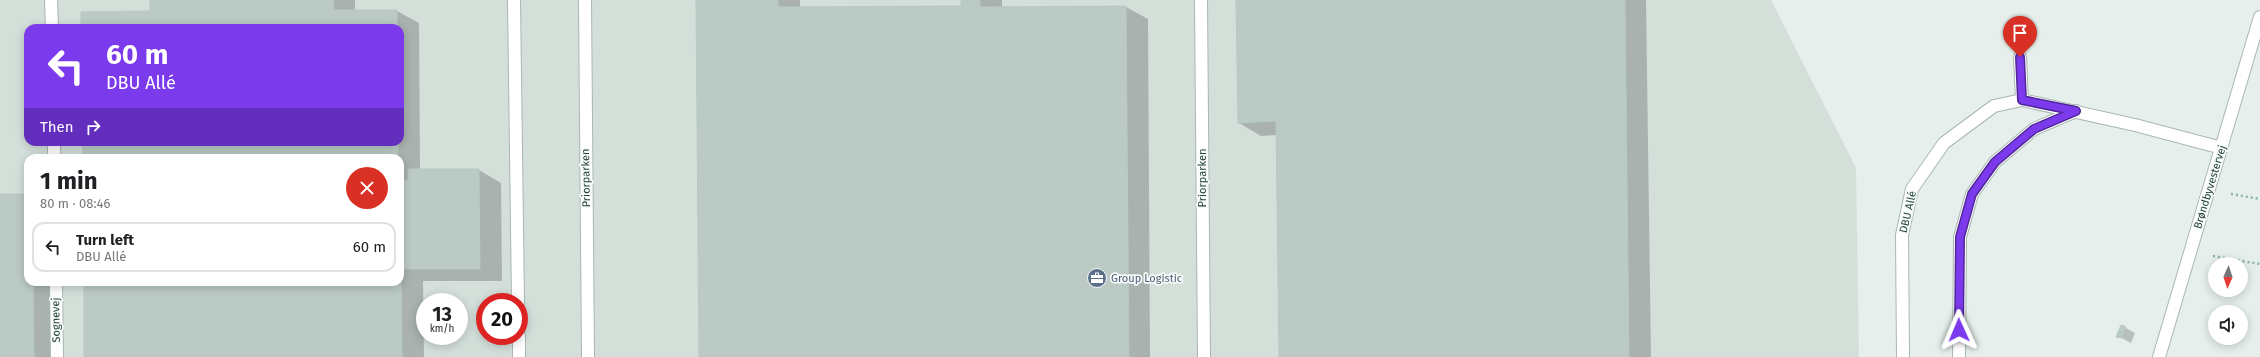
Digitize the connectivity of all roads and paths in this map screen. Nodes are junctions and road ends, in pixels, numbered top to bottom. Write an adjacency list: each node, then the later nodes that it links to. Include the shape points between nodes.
1 (52, 0): 6 (street)
2 (514, 0): 16 (street)
3 (585, 0): 20 (street, Priorparken)
4 (1201, 0): 21 (street, Priorparken)
5 (2260, 17): 10 (street, Brøndbyvestervej)
6 (52, 24)
7 (2020, 57): 8 (street)
8 (2022, 100): 9 (street, DBU Allé); 22 (street, DBU Allé, via 1994,106 1944,143 1912,189 1902,235)
9 (2076, 111): 10 (street, DBU Allé); 23 (street, via 2034,129 1995,162 1972,194 1960,237)
10 (2222, 148): 11 (street, Brøndbyvestervej)
11 (2209, 191): 12 (path); 13 (street, Brøndbyvestervej)
12 (2260, 199)
13 (2190, 253): 14 (path); 24 (street, Brøndbyvestervej)
14 (2260, 264)
15 (56, 286): 18 (street, Sognevej)
16 (518, 293)
17 (519, 345): 19 (street)
18 (57, 357)
19 (519, 357)
20 (588, 357)
21 (1204, 357)
22 (1903, 357)
23 (1959, 357)
24 (2159, 357)

